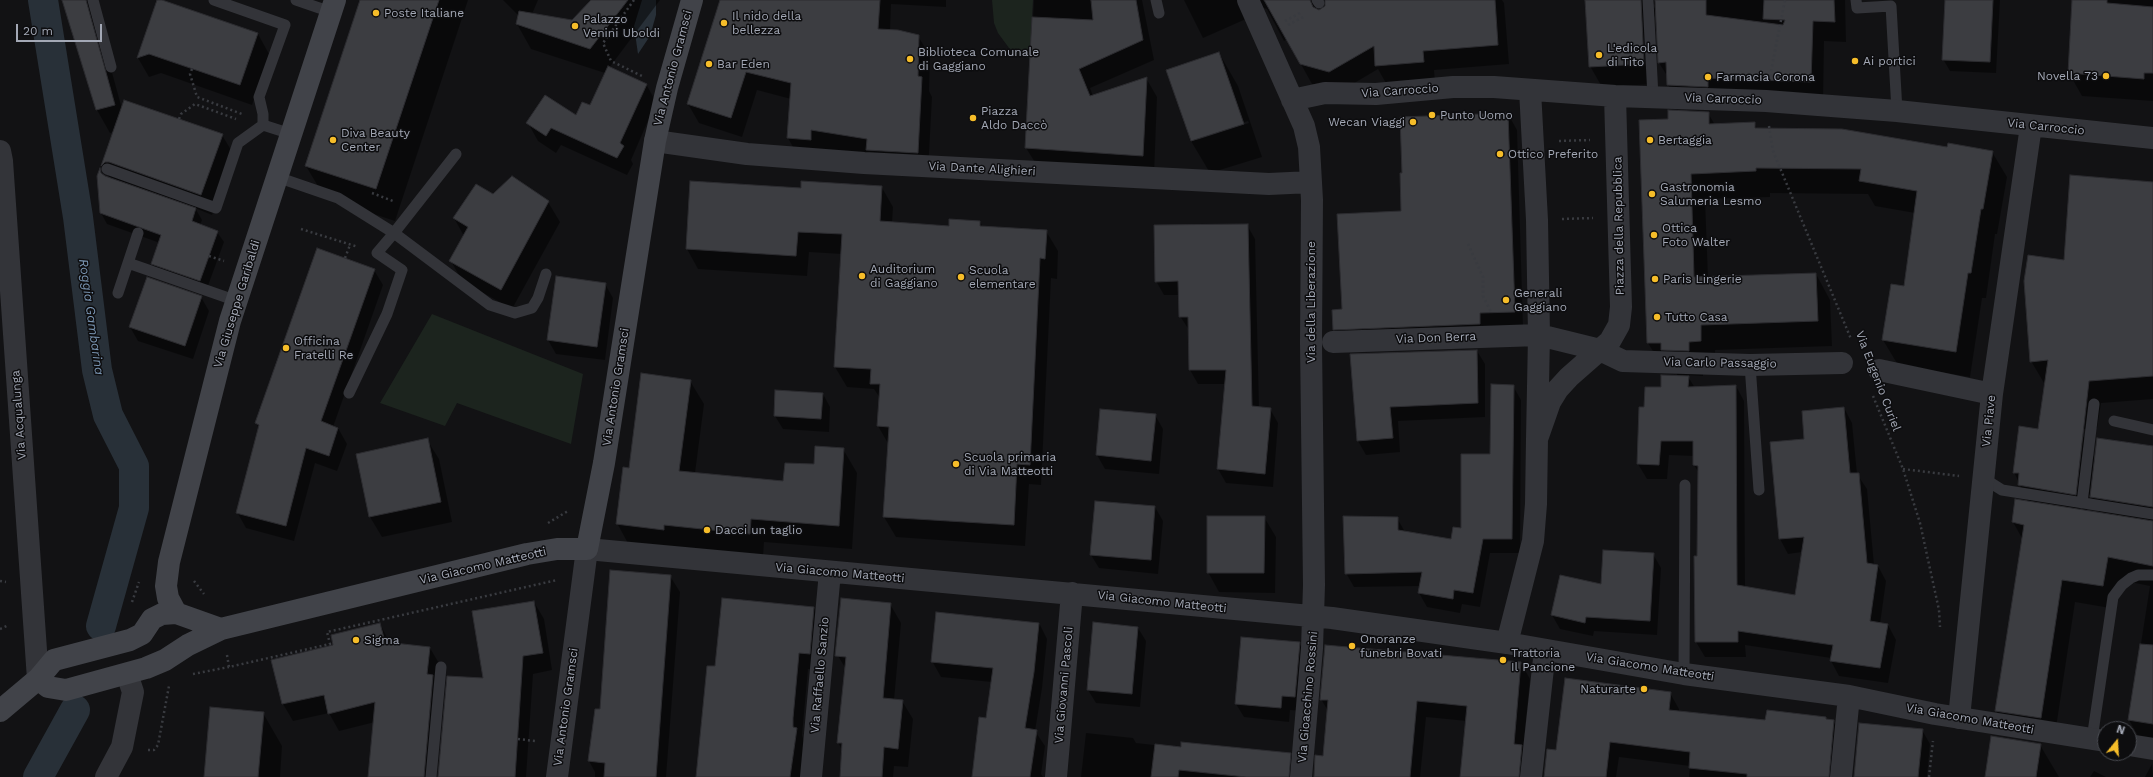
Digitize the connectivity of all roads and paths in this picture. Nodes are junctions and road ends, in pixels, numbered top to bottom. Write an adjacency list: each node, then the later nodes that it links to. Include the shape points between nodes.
1 (93, 0): 15 (lane)
2 (214, 0): 25 (lane, via 285,25 259,97)
3 (634, 0): 17 (path, via 604,43 611,61)
4 (692, 0): 17 (street, Via Antonio Gramsci)
5 (1156, 0): 13 (lane)
6 (1248, 0): 21 (street, Via della Liberazione)
7 (1648, 0): 20 (lane)
8 (1785, 0): 22 (path, Via Eugenio Curiel)
9 (1856, 0): 23 (lane, via 1857,8 1891,6)
10 (302, 1): 12 (lane)
11 (1318, 2): 14 (path)
12 (333, 6): 27 (street, Via Giuseppe Garibaldi)
13 (1159, 13)
14 (1282, 22)
15 (111, 66)
16 (192, 69): 25 (path, via 190,74 197,98 254,118)
17 (667, 88): 30 (street, Via Antonio Gramsci)
18 (1530, 90): 19 (street, Via Carroccio); 21 (street, Via Carroccio, via 1453,87 1376,94 1325,93); 31 (street, Piazza della Repubblica)
19 (1615, 96): 20 (street, Via Carroccio); 29 (street, Piazza della Repubblica)
20 (1653, 97): 22 (street, Via Carroccio)
21 (1292, 100): 36 (street, Via della Liberazione, via 1304,126 1309,147)
22 (1766, 101): 23 (street, Via Carroccio); 55 (path, Via Eugenio Curiel, via 1773,151)
23 (1898, 111): 26 (street, Via Carroccio)
24 (179, 119): 25 (path, via 181,114 195,104 251,125)
25 (263, 125): 27 (lane); 34 (lane, via 238,143 216,208)
26 (2031, 126): 28 (street, Via Carroccio); 62 (street, Via Piave)
27 (291, 134): 35 (street, Via Giuseppe Garibaldi)
28 (2153, 138)
29 (1617, 140): 31 (path); 39 (street, Piazza della Repubblica)
30 (655, 141): 36 (street, Via Dante Alighieri, via 747,154 864,163 1269,184); 75 (street, Via Antonio Gramsci, via 604,463)
31 (1533, 141): 40 (street, Piazza della Repubblica)
32 (0, 151): 85 (street, Via Acqualunga)
33 (456, 154): 38 (lane)
34 (107, 169)
35 (277, 177): 43 (lane, via 338,198); 51 (street, Via Giuseppe Garibaldi)
36 (1311, 182): 84 (street, Via della Liberazione)
37 (364, 190): 38 (path)
38 (413, 209): 43 (lane)
39 (1619, 216): 40 (path); 56 (street, Piazza della Repubblica, via 1619,326 1610,341)
40 (1537, 220): 52 (street, Piazza della Repubblica)
41 (301, 229): 45 (path)
42 (138, 233): 48 (lane)
43 (390, 236): 46 (lane); 49 (lane, via 412,246 490,305 515,313 532,308)
44 (1468, 244): 53 (path, via 1483,278 1483,296 1492,314)
45 (350, 245): 46 (path); 47 (path)
46 (377, 253): 60 (lane, via 402,270 387,314)
47 (345, 258)
48 (128, 263): 50 (lane); 51 (lane)
49 (546, 274)
50 (118, 293)
51 (236, 300): 76 (street, Via Giuseppe Garibaldi)
52 (1539, 335): 53 (street, Via Don Berra); 56 (street); 66 (street, Piazza della Repubblica)
53 (1493, 336): 54 (street, Via Don Berra)
54 (1334, 342)
55 (1854, 345)
56 (1600, 350): 58 (street, Via Carlo Passaggio, via 1623,361); 66 (street, Piazza della Repubblica, via 1558,389 1550,402)
57 (1842, 363): 58 (street, Via Carlo Passaggio)
58 (1750, 365): 70 (lane)
59 (1879, 370): 62 (street)
60 (349, 393)
61 (1872, 393): 67 (path, Via Eugenio Curiel)
62 (1992, 394): 68 (street, Via Piave)
63 (2094, 404): 71 (lane)
64 (2114, 421): 65 (lane)
65 (2153, 430)
66 (1537, 439): 89 (street, Piazza della Repubblica, via 1533,541)
67 (1903, 469): 68 (path); 88 (path, Via Eugenio Curiel, via 1920,523 1939,610)
68 (1983, 478): 71 (lane, via 2002,490); 102 (street, Via Piave)
69 (1685, 485): 95 (lane)
70 (1759, 490)
71 (2082, 503): 73 (lane)
72 (571, 508): 74 (path)
73 (2153, 514)
74 (544, 525)
75 (587, 549): 77 (street, Via Giacomo Matteotti); 79 (street, Via Antonio Gramsci); 87 (street, Via Giacomo Matteotti, via 557,549 526,554)
76 (168, 562): 81 (path, via 193,569 194,583); 82 (path, via 145,560); 83 (street, Via Giuseppe Garibaldi, via 168,598)
77 (830, 572): 80 (street, Via Giacomo Matteotti); 113 (street, Via Raffaello Sanzio)
78 (2153, 575): 103 (lane, via 2138,575 2131,578 2122,584 2113,597)
79 (582, 587): 92 (path, via 565,585 561,579 554,580 327,632 330,644); 112 (street, Via Antonio Gramsci)
80 (1072, 593): 84 (street, Via Giacomo Matteotti); 114 (street, Via Giovanni Pascoli)
81 (208, 599)
82 (132, 604)
83 (181, 615): 87 (street); 90 (street, Via Giuseppe Garibaldi, via 190,621 193,633); 97 (street, via 162,614 152,619 142,634 130,640 54,660)
84 (1314, 616): 89 (street, Via Giacomo Matteotti); 115 (street, Via Gioacchino Rossini)
85 (33, 618): 86 (path); 97 (street, Via Acqualunga)
86 (0, 629)
87 (221, 629): 90 (street, Via Giacomo Matteotti); 92 (path)
88 (1941, 631)
89 (1507, 643): 91 (street, Via Giacomo Matteotti)
90 (188, 644): 94 (street, Via Giacomo Matteotti, via 165,660)
91 (1545, 650): 95 (street, Via Giacomo Matteotti); 116 (street)
92 (229, 667): 96 (path)
93 (441, 667): 111 (lane)
94 (127, 674): 97 (street, Via Giacomo Matteotti, via 66,690 48,687); 108 (street, via 132,692)
95 (1684, 674): 99 (street, Via Giacomo Matteotti)
96 (185, 676)
97 (38, 679): 100 (street)
98 (171, 679): 108 (path, via 158,745 154,750)
99 (1849, 696): 101 (street, Via Giacomo Matteotti); 117 (street)
100 (0, 711)
101 (1935, 714): 102 (street, Via Giacomo Matteotti); 118 (path)
102 (1959, 718): 105 (street, Via Giacomo Matteotti)
103 (2100, 721)
104 (518, 739): 106 (path)
105 (2097, 740)
106 (538, 742)
107 (2137, 746): 109 (street)
108 (122, 747): 110 (street)
109 (2153, 749)
110 (106, 777)
111 (430, 777)
112 (557, 777)
113 (811, 777)
114 (1056, 777)
115 (1301, 777)
116 (1531, 777)
117 (1841, 777)
118 (1929, 777)

